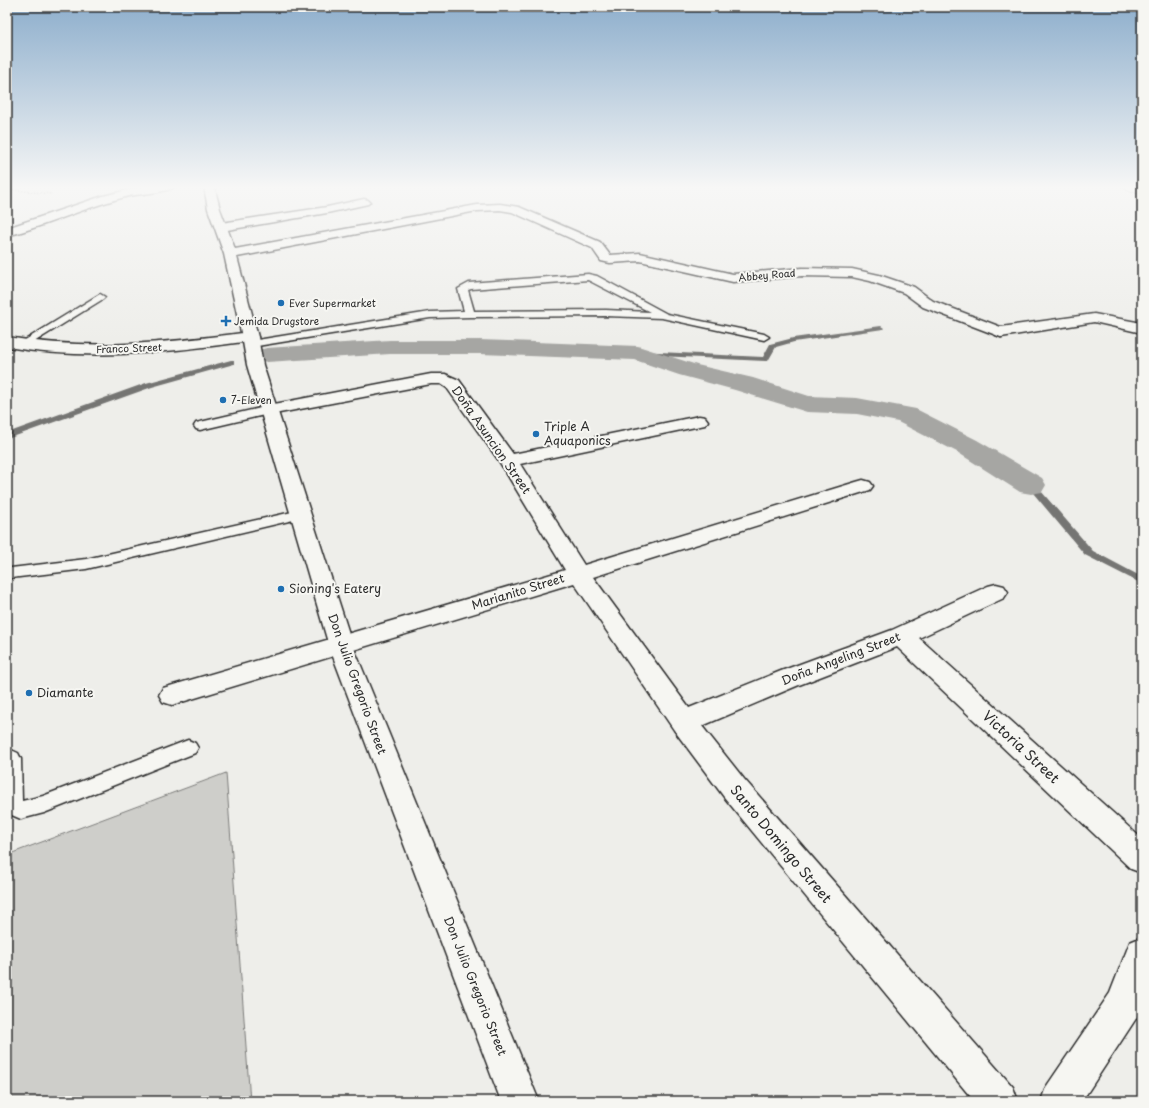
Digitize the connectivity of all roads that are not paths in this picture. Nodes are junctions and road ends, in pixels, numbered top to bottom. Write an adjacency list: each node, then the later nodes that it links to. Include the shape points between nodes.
1 (225, 238): 4 (street, Don Julio Gregorio Street)
2 (317, 238): 4 (street, Abbey Road)
3 (580, 238): 8 (street, Abbey Road, via 596,245 606,258 640,257 733,278 802,272 852,273 909,290 928,304 1001,332 1094,318)
4 (230, 254): 10 (street, Don Julio Gregorio Street)
5 (100, 297): 11 (lane)
6 (470, 314): 7 (lane); 7 (lane, via 463,289 469,286 588,277); 10 (lane, via 430,315)
7 (664, 316): 9 (lane)
8 (1142, 328)
9 (764, 337)
10 (251, 341): 11 (street, Franco Street, via 94,350 56,350); 12 (street, Don Julio Gregorio Street, via 255,365)
11 (15, 343)
12 (269, 410): 14 (lane); 15 (street, Doña Asuncion Street, via 431,378 445,379 453,384); 17 (street, Don Julio Gregorio Street)
13 (699, 421): 15 (street)
14 (200, 426)
15 (508, 461): 19 (street, Doña Asuncion Street)
16 (862, 486): 19 (street, Marianito Street)
17 (300, 514): 18 (lane, via 86,564); 22 (street, Don Julio Gregorio Street)
18 (12, 573)
19 (579, 574): 22 (street, Marianito Street); 24 (street, Santo Domingo Street)
20 (996, 592): 21 (street, Doña Angeling Street)
21 (901, 636): 24 (street, Doña Angeling Street); 27 (street, Victoria Street)
22 (340, 646): 23 (street, Marianito Street); 29 (street, Don Julio Gregorio Street)
23 (172, 695)
24 (684, 722): 30 (street, Santo Domingo Street, via 734,788)
25 (188, 748): 26 (lane, via 44,804 21,810 11,805 11,758)
26 (7, 756)
27 (1142, 859)
28 (1142, 954): 31 (street, via 1124,1004)
29 (520, 1101)
30 (998, 1101)
31 (1060, 1101)

